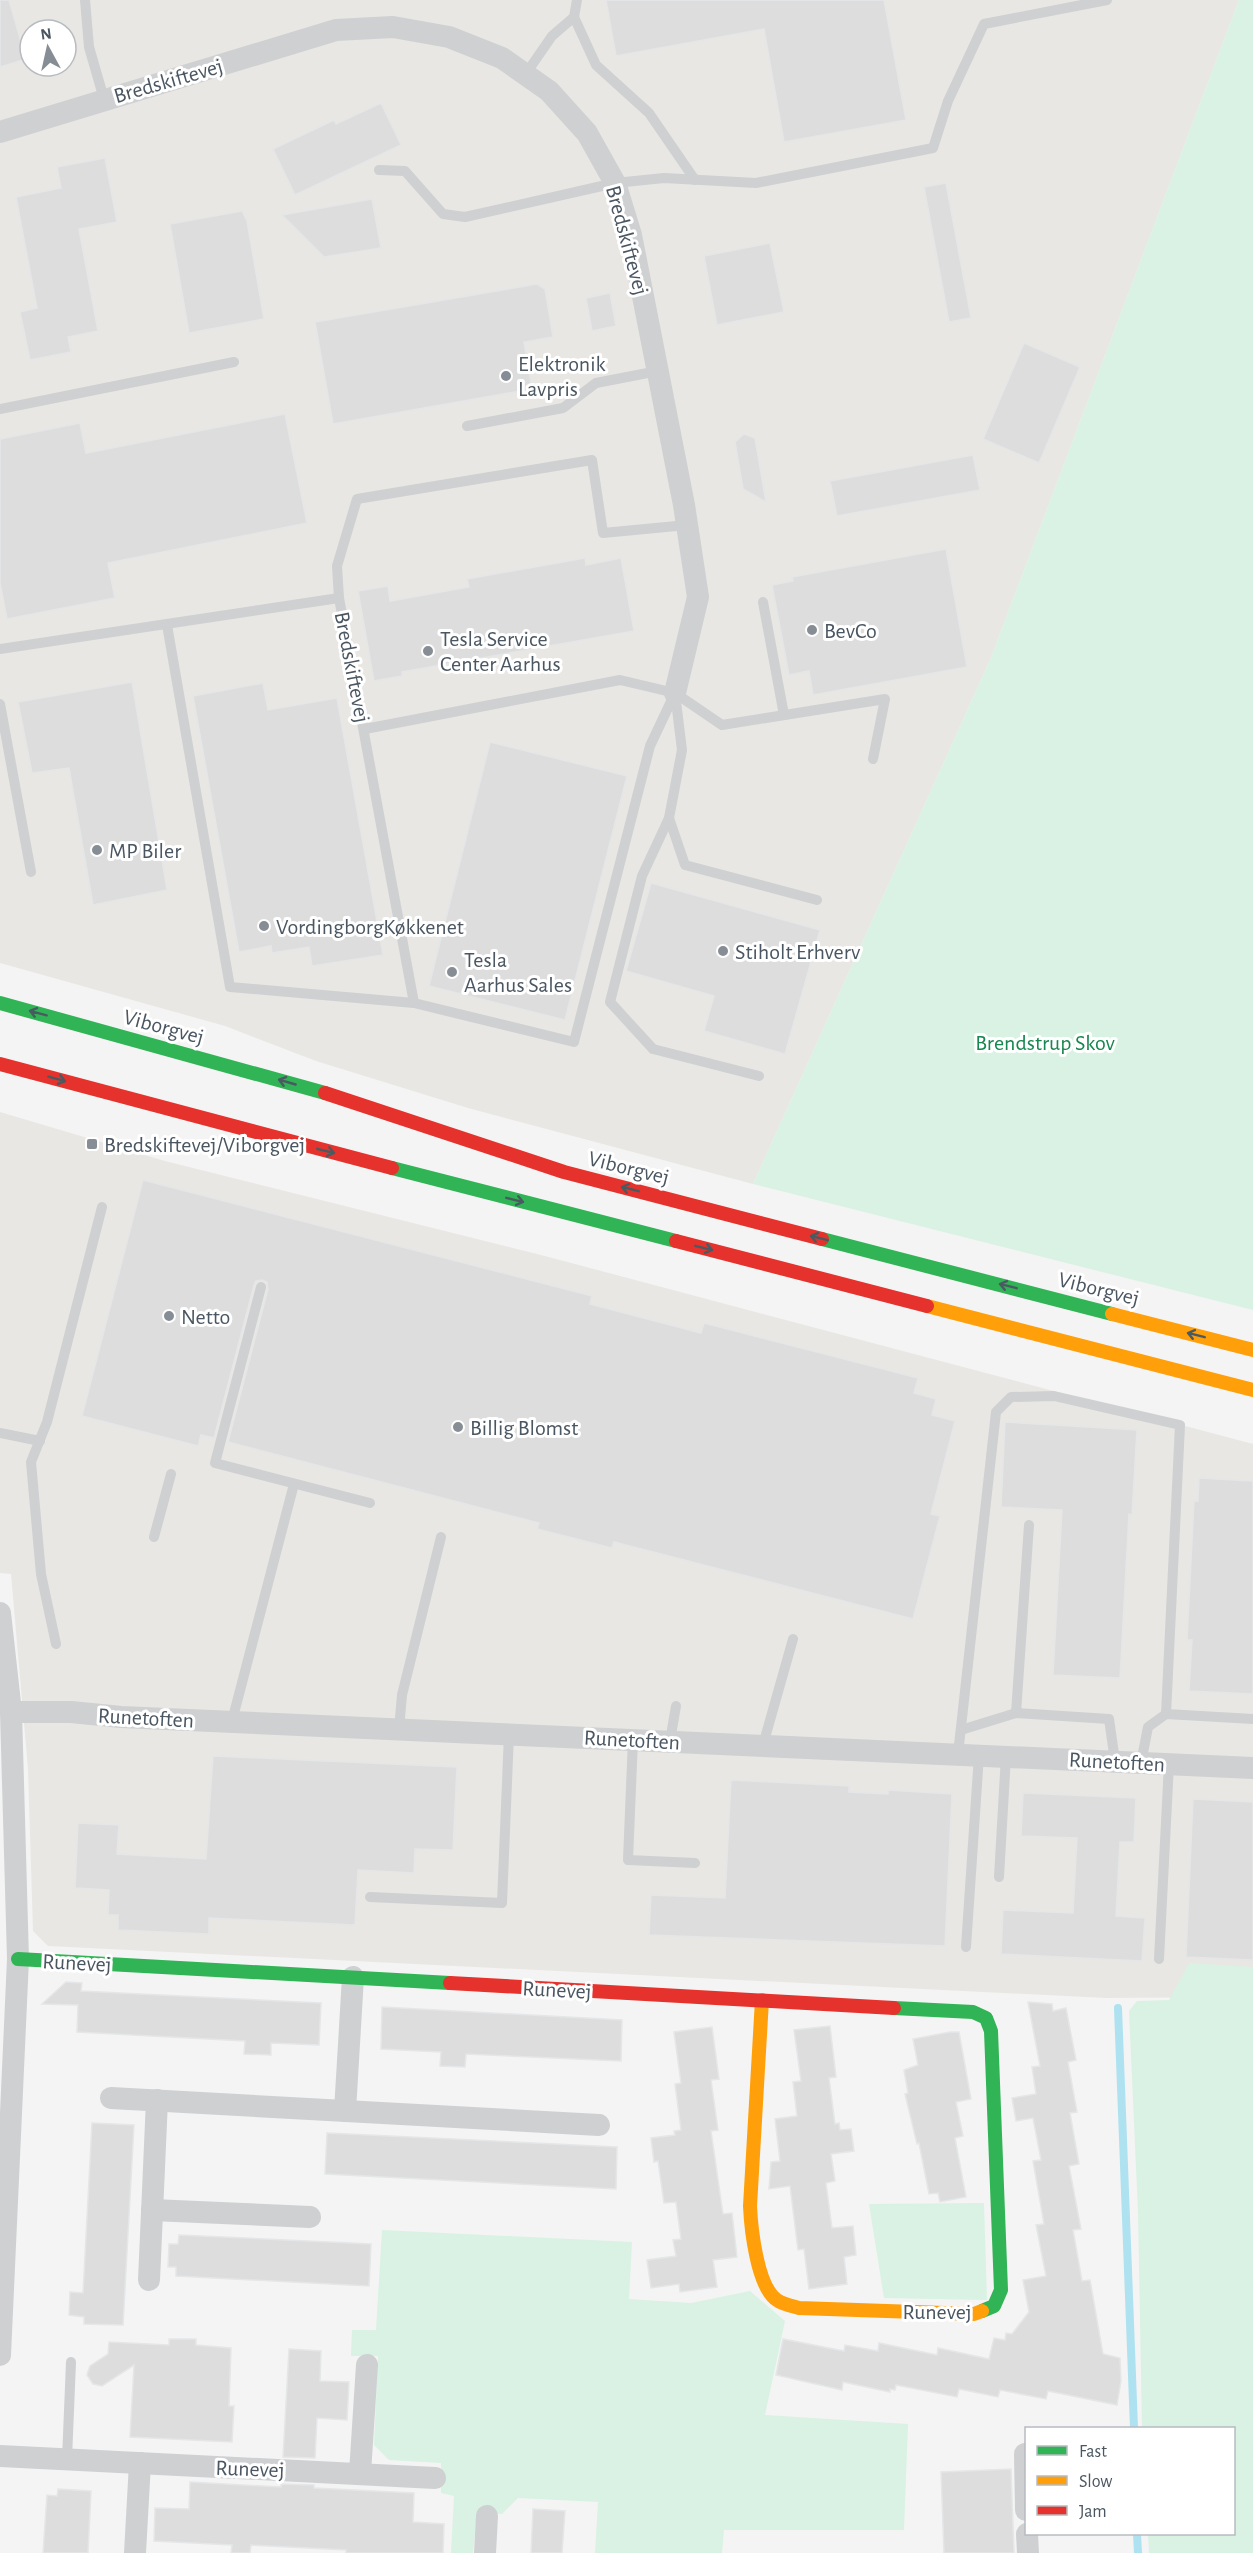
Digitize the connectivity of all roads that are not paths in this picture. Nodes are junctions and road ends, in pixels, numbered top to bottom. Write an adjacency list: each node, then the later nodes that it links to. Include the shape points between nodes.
1 (85, 0): 6 (lane, via 89,47)
2 (577, 0): 4 (lane)
3 (1107, 0): 9 (lane, via 984,24 948,101 933,148 756,183)
4 (574, 17): 5 (lane, via 552,36); 9 (lane, via 596,65 649,113)
5 (525, 75): 6 (street, Bredskiftevej, via 502,58 449,37 393,27 336,30); 10 (street, Bredskiftevej, via 549,91 587,134)
6 (104, 99): 7 (street, Bredskiftevej)
7 (0, 132)
8 (379, 170): 10 (lane, via 405,171 443,214 465,217)
9 (695, 180): 10 (lane, via 664,178)
10 (615, 183): 12 (street, Bredskiftevej, via 632,235)
11 (234, 362): 13 (lane)
12 (658, 371): 14 (lane, via 596,383 563,408); 15 (street, Bredskiftevej)
13 (0, 409)
14 (467, 426)
15 (687, 525): 16 (lane, via 603,533 592,460 357,499 337,566); 20 (street, Bredskiftevej, via 698,597)
16 (339, 598): 18 (lane, Bredskiftevej); 23 (lane, Bredskiftevej)
17 (763, 602): 22 (lane)
18 (167, 625): 19 (lane, Bredskiftevej); 29 (lane, via 230,987)
19 (0, 649)
20 (675, 693): 22 (lane, via 722,725); 23 (lane, via 620,680); 25 (lane, via 682,750); 29 (lane, via 650,746 574,1042)
21 (0, 704): 26 (lane)
22 (784, 715): 24 (lane, via 885,699)
23 (365, 729): 29 (lane, Bredskiftevej)
24 (873, 759)
25 (669, 818): 27 (lane, via 685,865); 31 (lane, via 642,876 610,1002 653,1049)
26 (31, 872)
27 (817, 900)
28 (0, 1003): 34 (main road, Viborgvej, one-way to 28, via 564,1172 343,1098)
29 (414, 1003)
30 (0, 1064): 35 (main road, one-way to 35)
31 (759, 1076)
32 (102, 1207): 37 (lane)
33 (261, 1287): 39 (lane, via 215,1463)
34 (1253, 1350)
35 (1253, 1390)
36 (0, 1433): 37 (lane)
37 (40, 1441): 46 (lane, via 31,1462 34,1506 41,1574)
38 (171, 1474): 42 (lane)
39 (294, 1484): 40 (lane); 52 (lane)
40 (370, 1503)
41 (1029, 1525): 49 (lane)
42 (154, 1537)
43 (441, 1537): 53 (lane, via 402,1695)
44 (0, 1613): 48 (street, Runevej)
45 (794, 1639): 58 (lane)
46 (57, 1644)
47 (676, 1706): 57 (lane)
48 (11, 1712): 52 (street, Runetoften); 67 (street, Runevej)
49 (1016, 1713): 54 (lane); 61 (lane, via 1109,1719)
50 (1166, 1714): 51 (lane); 54 (lane, via 1180,1425 1054,1396 1011,1397 996,1412); 62 (lane, via 1148,1727)
51 (1253, 1719)
52 (232, 1721): 53 (street, Runetoften)
53 (399, 1729): 55 (street, Runetoften)
54 (961, 1730): 59 (lane)
55 (509, 1734): 56 (street, Runetoften); 68 (lane, via 501,1903)
56 (633, 1739): 57 (street, Runetoften); 65 (lane, via 628,1860)
57 (670, 1741): 58 (street, Runetoften)
58 (763, 1745): 59 (street, Runetoften)
59 (968, 1754): 60 (street, Runetoften); 69 (lane)
60 (1006, 1756): 61 (street, Runetoften); 66 (lane)
61 (1115, 1761): 62 (street, Runetoften)
62 (1141, 1763): 63 (street, Runetoften)
63 (1169, 1764): 64 (street, Runetoften); 71 (lane)
64 (1253, 1768)
65 (695, 1863)
66 (999, 1877)
67 (8, 1893): 70 (street, Runevej)
68 (370, 1897)
69 (966, 1947)
70 (18, 1959): 72 (main road, Runevej); 81 (street, Runevej)
71 (1159, 1959)
72 (353, 1977): 73 (main road, Runevej); 76 (street)
73 (762, 2000): 73 (main road, Runevej, via 973,2012 986,2018 991,2031 1001,2290 994,2306 974,2314 799,2308 776,2300 755,2253 750,2206)
74 (111, 2098): 75 (street)
75 (157, 2100): 76 (street); 78 (street)
76 (345, 2110): 77 (street)
77 (599, 2125)
78 (152, 2210): 79 (street); 80 (street)
79 (310, 2217)
80 (149, 2280)
81 (0, 2355)
82 (71, 2362): 85 (lane)
83 (367, 2365): 87 (street)
84 (0, 2456): 85 (street, Runevej)
85 (67, 2459): 86 (street, Runevej)
86 (140, 2463): 87 (street, Runevej); 91 (street)
87 (360, 2473): 88 (street, Runevej)
88 (435, 2478)
89 (487, 2516): 92 (street)
90 (1027, 2535): 93 (street)
91 (135, 2553)
92 (485, 2553)
93 (1028, 2553)

